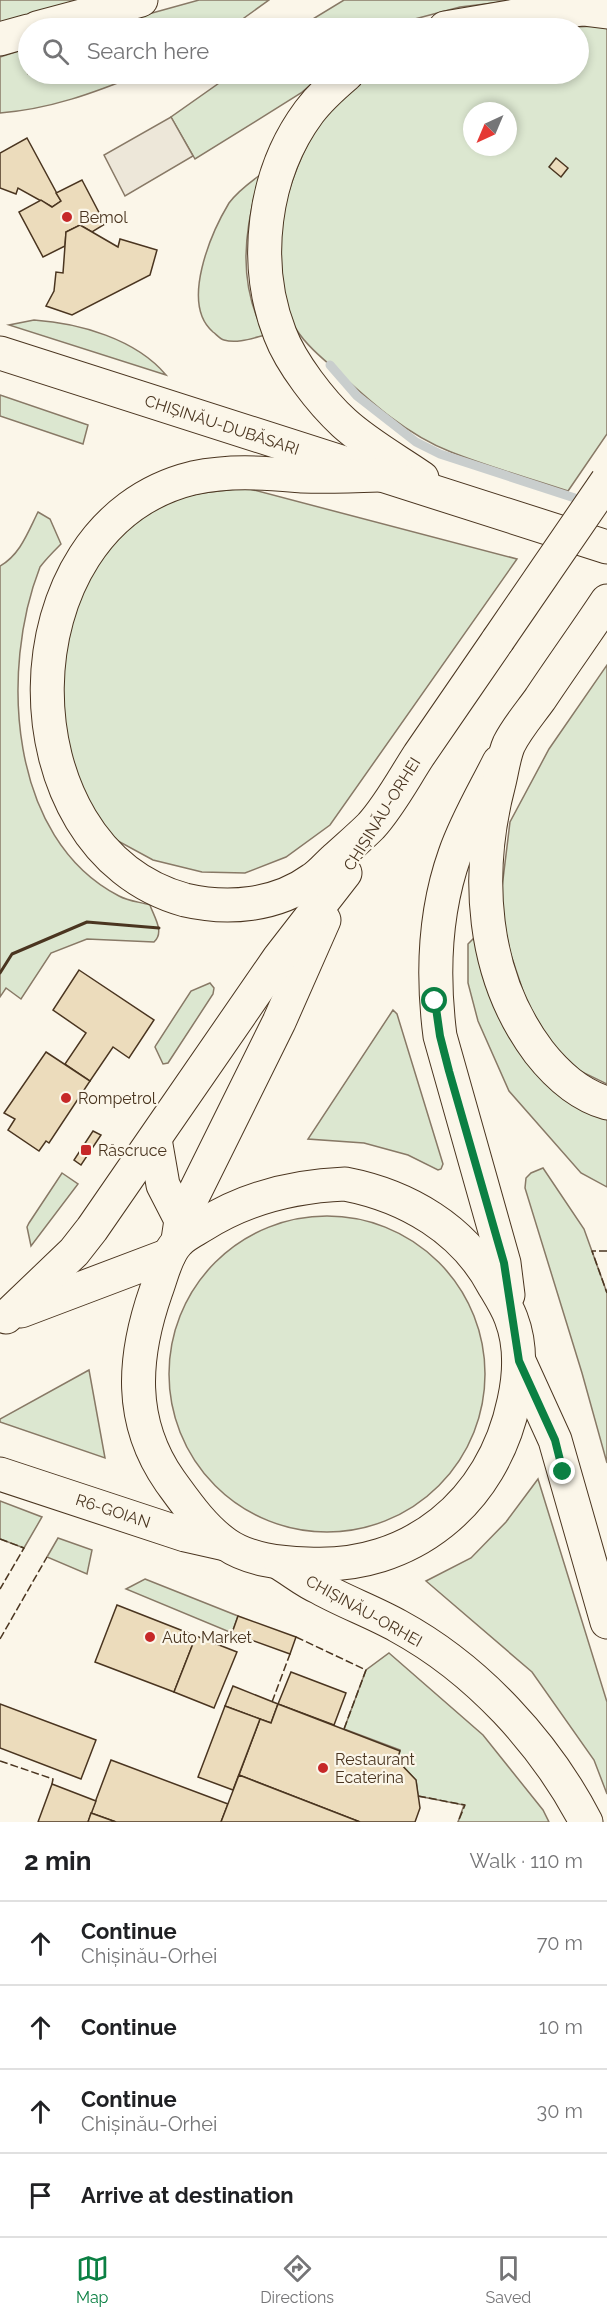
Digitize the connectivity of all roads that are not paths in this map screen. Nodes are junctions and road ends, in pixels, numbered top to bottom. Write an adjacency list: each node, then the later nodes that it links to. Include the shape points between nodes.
1 (141, 0): 3 (main road)
2 (607, 12): 4 (main road, via 583,9)
3 (74, 18)
4 (503, 18)
5 (18, 34): 6 (main road)
6 (0, 39)
7 (335, 84): 11 (main road, via 308,113 274,182 265,228 271,309 297,366 344,423)
8 (0, 353): 9 (main road, CHIȘINĂU-DUBĂSARI)
9 (381, 476): 11 (main road, CHIȘINĂU-DUBĂSARI); 15 (main road, via 231,472 191,478 137,498 104,519 73,549 48,589 24,658 21,697 27,743 52,809 82,847 141,887 202,904 260,902 313,880)
10 (607, 481): 15 (main road, CHIȘINĂU-ORHEI, bridge)
11 (445, 495): 12 (main road, CHIȘINĂU-DUBĂSARI)
12 (607, 548)
13 (607, 601): 14 (main road)
14 (509, 744): 17 (main road, via 495,797 486,874 486,914 499,975 514,1012 549,1065 568,1083); 21 (main road, via 472,814 444,890 435,1001 440,1036 504,1263)
15 (372, 825): 16 (main road, CHIȘINĂU-ORHEI)
16 (345, 873): 18 (main road, via 279,958); 19 (main road, CHIȘINĂU-ORHEI)
17 (607, 1103)
18 (155, 1139): 19 (main road); 20 (main road, via 74,1252)
19 (176, 1238): 20 (main road); 21 (main road, via 245,1202 282,1191 345,1184 371,1189 418,1208 464,1244 486,1269); 24 (main road, CHIȘINĂU-ORHEI, via 141,1340 138,1404 162,1470 198,1518)
20 (3, 1318)
21 (511, 1318): 22 (main road)
22 (519, 1361): 25 (main road, via 510,1421 499,1451 464,1503 440,1525 388,1554 324,1565); 26 (main road, via 555,1440)
23 (0, 1474): 24 (main road, R6-GOIAN)
24 (227, 1545): 25 (main road)
25 (279, 1563): 27 (main road, CHIȘINĂU-ORHEI, via 319,1588 400,1627 488,1692 533,1741)
26 (607, 1622)
27 (586, 1822)

